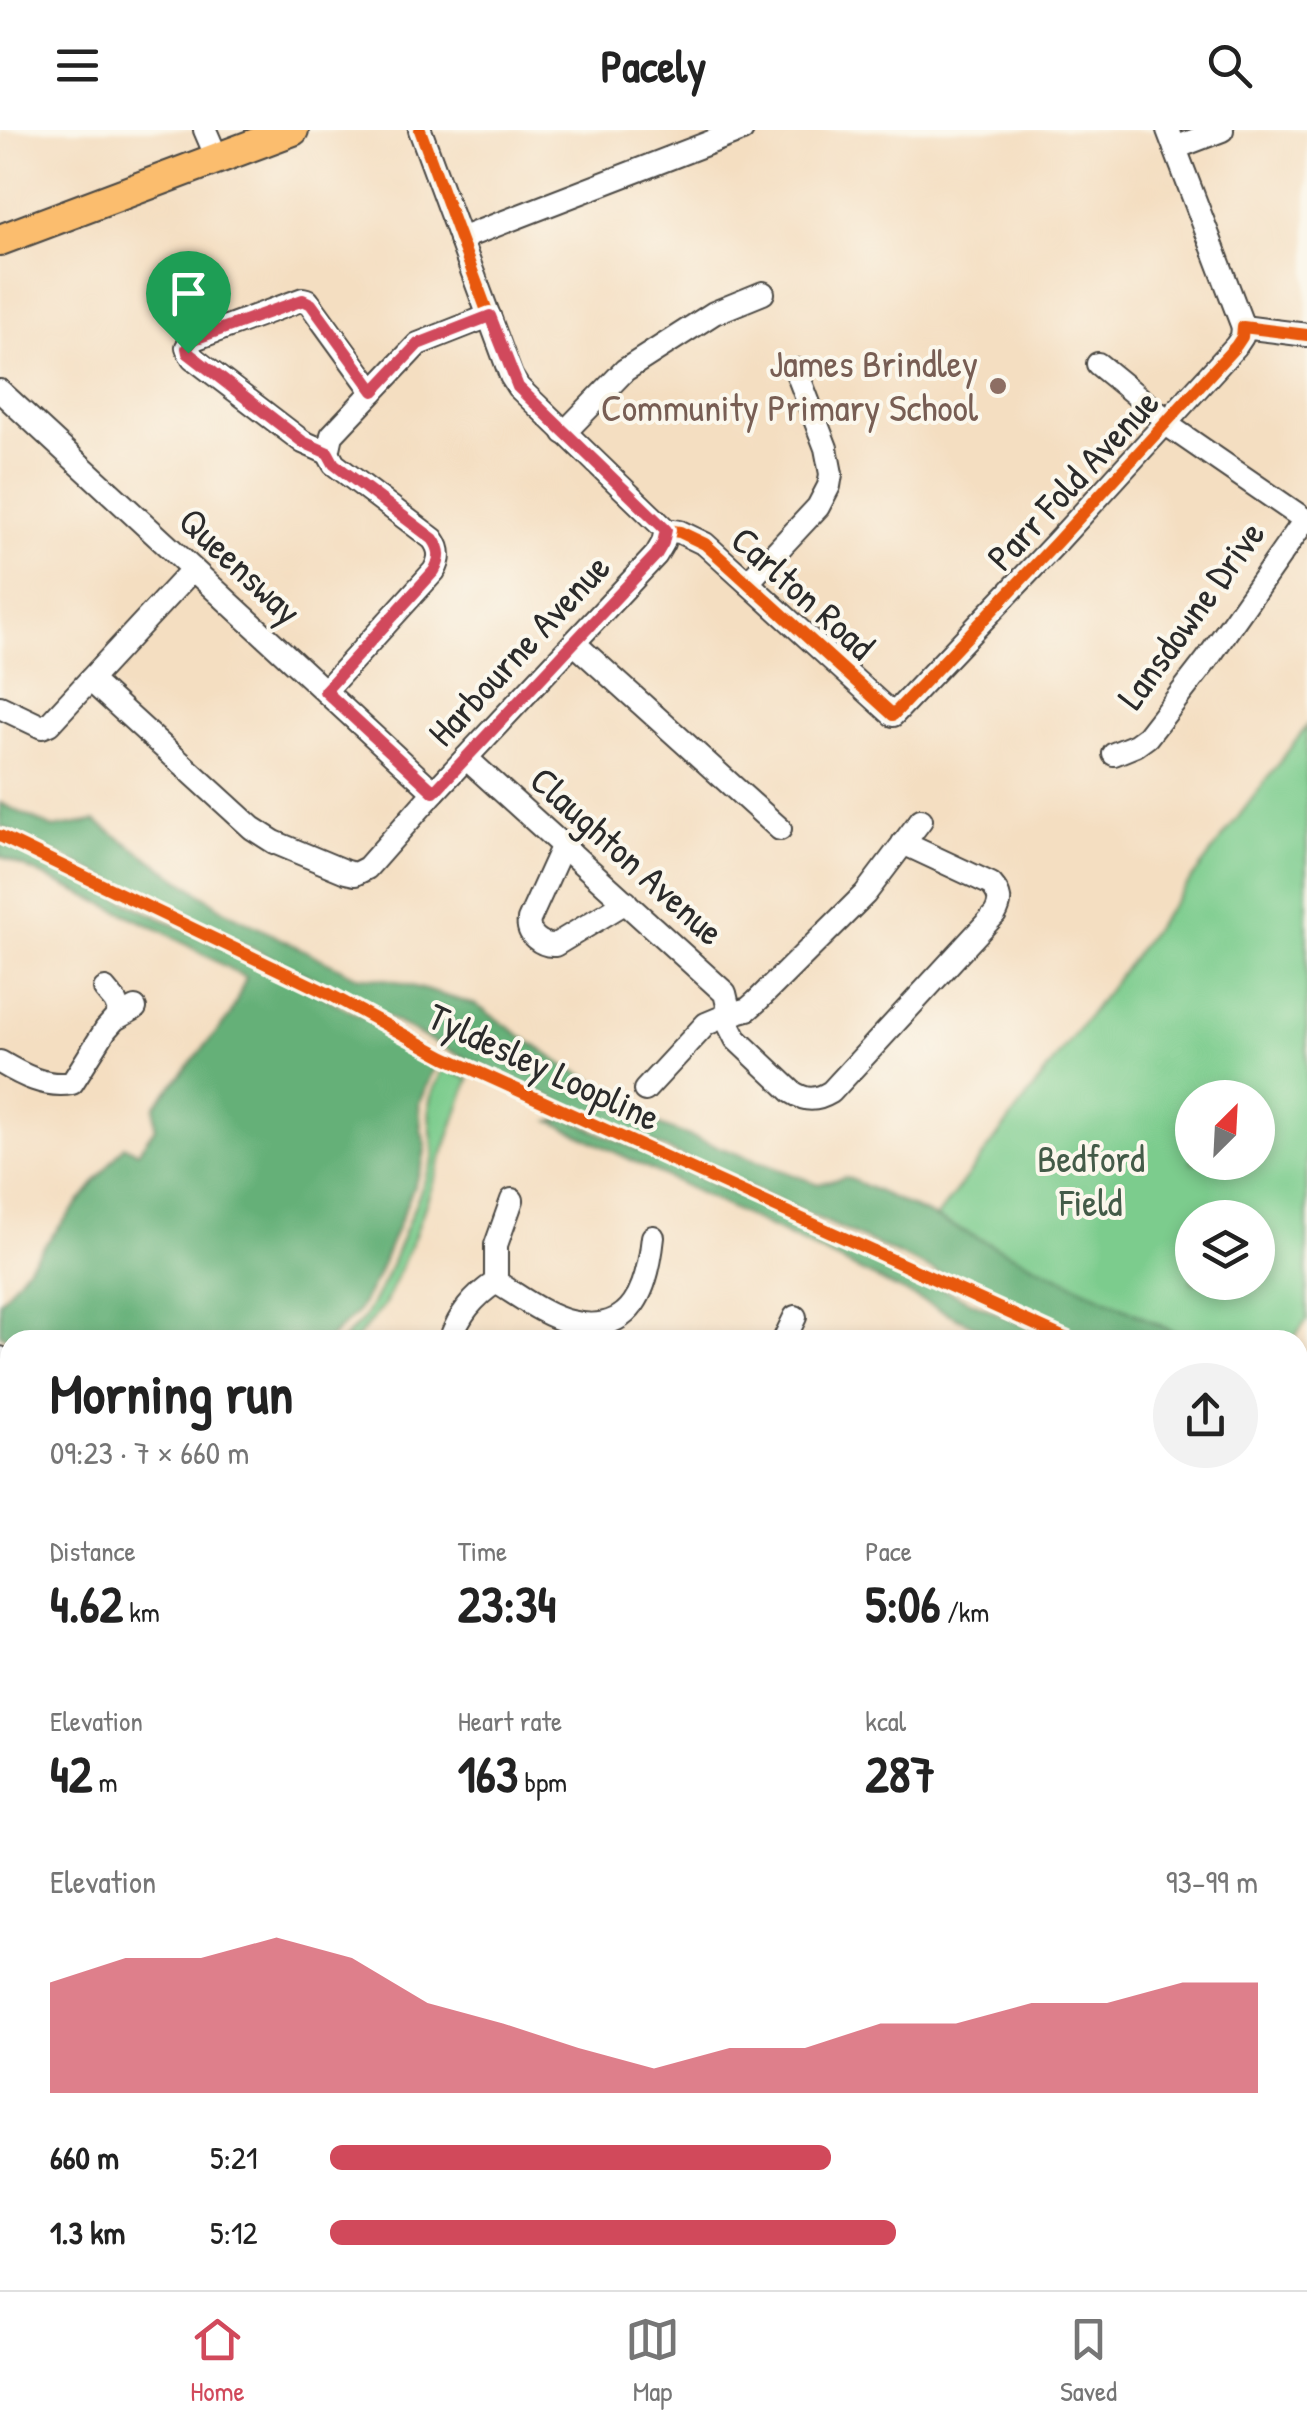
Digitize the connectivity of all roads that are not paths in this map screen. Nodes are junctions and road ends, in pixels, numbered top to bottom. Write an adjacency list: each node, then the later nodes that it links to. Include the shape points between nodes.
1 (293, 130): 6 (main road)
2 (420, 130): 7 (street, Carlton Road)
3 (742, 130): 7 (street)
4 (1222, 130): 5 (street)
5 (1172, 139): 11 (street)
6 (211, 144): 8 (main road)
7 (460, 239): 10 (street, Carlton Road)
8 (0, 240)
9 (763, 293): 18 (street, via 714,313 625,370)
10 (490, 316): 15 (street, via 418,344); 18 (street, Carlton Road, via 518,387)
11 (1243, 327): 12 (street); 17 (street, Parr Fold Avenue, via 1236,346)
12 (1307, 335)
13 (1098, 364): 17 (street)
14 (796, 384): 23 (street, via 826,448 829,486 818,508)
15 (374, 391): 19 (street, via 332,435); 19 (street, via 308,300 190,342 193,358 303,442)
16 (4, 401): 22 (street, Queensway)
17 (1167, 422): 20 (street); 28 (street, Parr Fold Avenue)
18 (564, 433): 21 (street, Carlton Road)
19 (328, 453): 26 (street, via 433,539 440,555 434,571)
20 (1306, 520): 29 (street, Lansdowne Drive, via 1206,660)
21 (666, 530): 23 (street, Carlton Road, via 705,544); 24 (street, Harbourne Avenue, via 656,555)
22 (192, 570): 25 (street); 26 (street, Queensway)
23 (748, 582): 28 (street, Carlton Road)
24 (574, 643): 30 (street, Harbourne Avenue); 33 (street)
25 (90, 680): 27 (street, via 46,726); 31 (street, Harbourne Avenue, via 262,836 346,872 366,868)
26 (325, 691): 31 (street, Queensway)
27 (0, 707)
28 (894, 715)
29 (1126, 754)
30 (466, 758): 31 (street, Harbourne Avenue); 35 (street, Claughton Avenue)
31 (434, 792)
32 (921, 820): 34 (street)
33 (780, 829)
34 (904, 843): 38 (street, via 865,894 756,1002); 38 (street, Claughton Avenue, via 990,884 1000,906 831,1092 812,1100 792,1092 736,1038)
35 (563, 845): 36 (street, Claughton Avenue); 36 (street, via 527,925 542,944 554,945)
36 (626, 902): 38 (street, Claughton Avenue, via 720,988)
37 (105, 989): 39 (street, via 128,1012 106,1028 78,1083 31,1079)
38 (730, 1014): 40 (street, via 706,1024)
39 (0, 1062)
40 (645, 1090)
41 (515, 1196): 43 (street, via 496,1245)
42 (656, 1252): 45 (street, via 636,1301)
43 (496, 1282): 44 (street, via 464,1309); 45 (street, via 554,1316)
44 (455, 1330)
45 (606, 1330)

